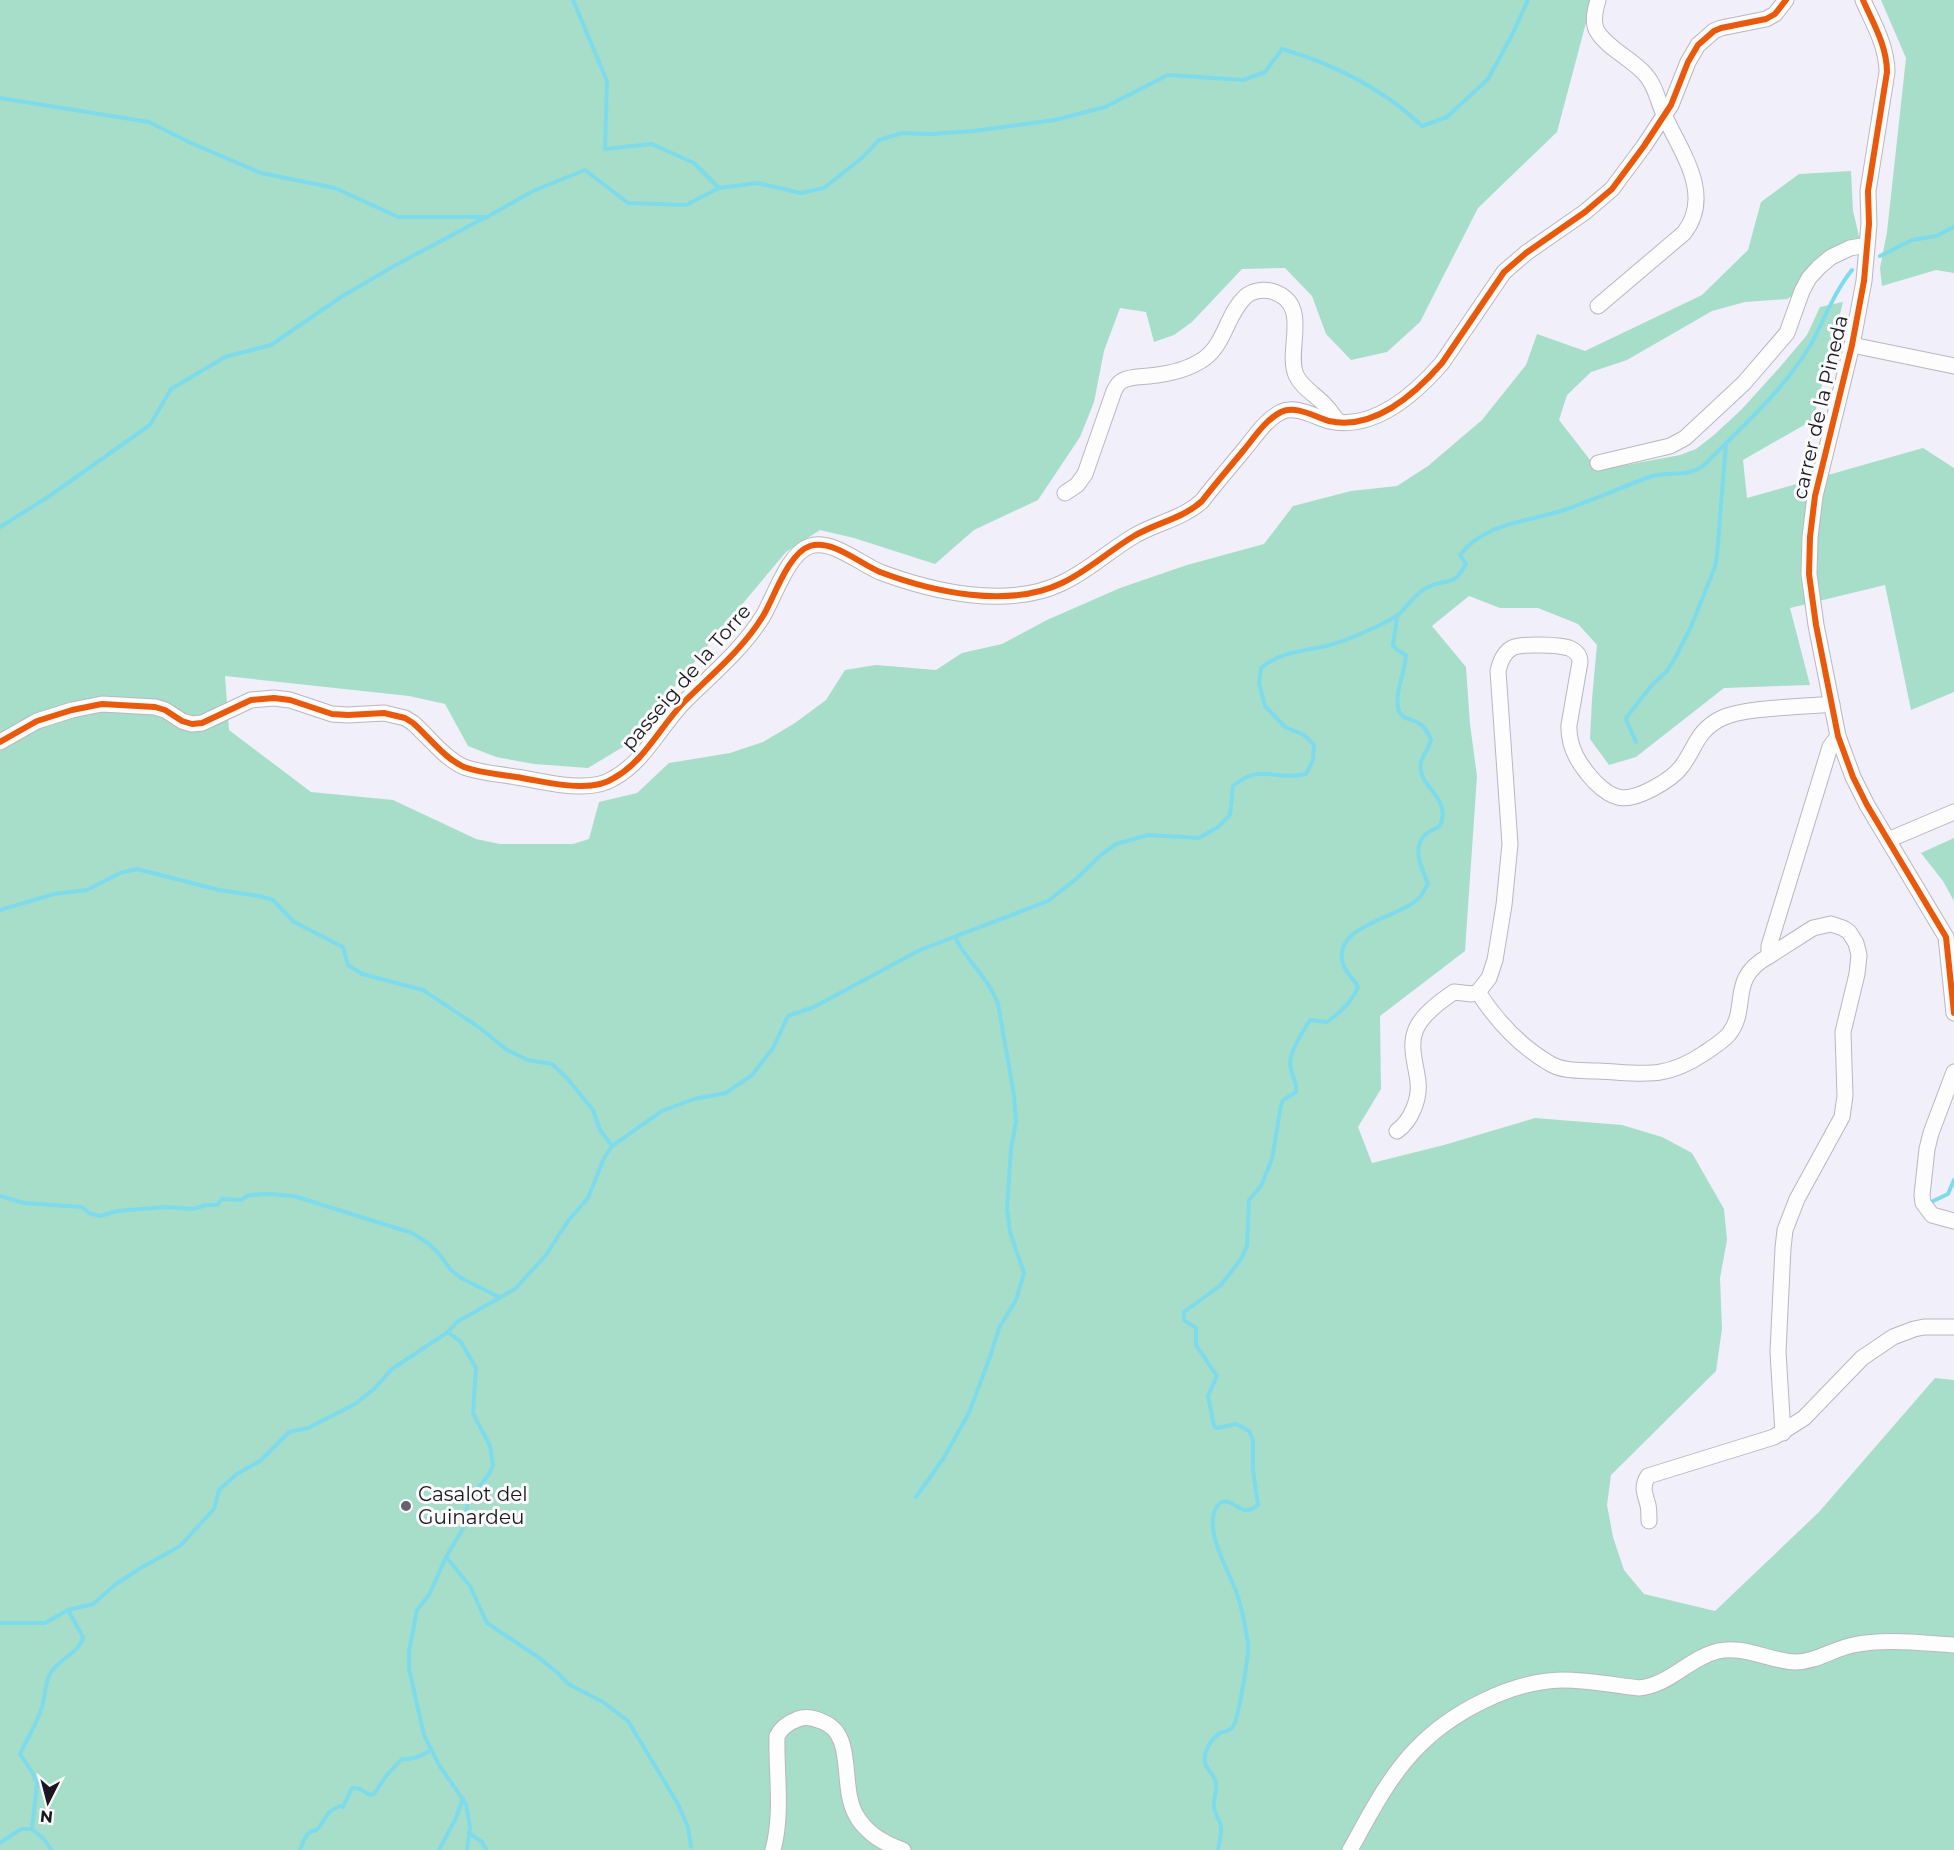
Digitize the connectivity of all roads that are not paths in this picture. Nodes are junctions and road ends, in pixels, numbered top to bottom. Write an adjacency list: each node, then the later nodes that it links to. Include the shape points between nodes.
1 (1598, 0): 4 (street, via 1594,21 1597,30 1647,76)
2 (1786, 0): 4 (street, passeig de la Torre, via 1766,19 1721,28 1698,45)
3 (1863, 0): 5 (street, carrer de la Pineda, via 1887,65 1869,182)
4 (1664, 117): 6 (street, via 1695,183 1698,203 1694,219 1684,233); 9 (street, passeig de la Torre, via 1612,189 1504,272 1430,376 1379,415)
5 (1867, 244): 7 (street, carrer de la Pineda); 10 (street, via 1831,257 1819,267 1802,291 1787,333 1744,383 1685,438 1653,451)
6 (1598, 306)
7 (1852, 345): 8 (street); 12 (street, carrer de la Pineda, via 1815,496 1810,537 1811,592)
8 (1954, 366)
9 (1339, 422): 11 (street, via 1297,378 1293,360 1296,318 1291,306 1270,291 1255,291 1241,302 1220,342 1201,361 1175,372 1120,381 1086,474); 14 (street, passeig de la Torre, via 1297,411 1278,414 1264,425 1194,508 1143,531 1068,579 1041,590 978,596 949,592 877,571 831,546 804,548 793,560 762,618 727,661 685,701 631,765 606,782 575,786 478,771 457,763 405,718 384,713 332,714 274,698 251,700 192,724 156,707 89,706 38,721)
10 (1598, 463)
11 (1065, 493)
12 (1832, 704): 13 (street, carrer de la Pineda); 18 (street, via 1722,718 1696,740 1682,767 1669,779 1639,795 1622,798 1596,783 1572,748 1569,725 1580,657 1565,648 1530,645 1507,652 1498,671 1510,860 1492,970)
13 (1838, 736): 16 (street, carrer de la Pineda, via 1853,777); 17 (street, via 1830,747)
14 (0, 742)
15 (1954, 812): 16 (street)
16 (1888, 840): 19 (street, carrer de la Pineda, via 1946,937)
17 (1769, 956): 18 (street, via 1746,976 1728,1034 1682,1067 1660,1074 1554,1066 1498,1021); 24 (street, via 1814,928 1831,924 1849,932 1859,956 1843,1032 1842,1117 1797,1199 1785,1230 1778,1352)
18 (1478, 992): 21 (street, via 1455,992 1418,1026 1412,1051 1417,1096 1411,1115)
19 (1954, 1013)
20 (1954, 1072): 22 (street, via 1931,1133 1922,1195 1932,1215)
21 (1397, 1131)
22 (1954, 1221)
23 (1954, 1327): 24 (street, via 1924,1327 1893,1337 1862,1358 1813,1410)
24 (1783, 1433): 25 (street, via 1648,1476 1643,1489)
25 (1649, 1521)
26 (1954, 1645): 29 (street, via 1869,1642 1795,1662 1729,1650 1705,1656 1650,1687 1562,1680 1527,1685 1482,1702 1425,1740 1386,1789)
27 (773, 1850): 28 (street, via 780,1790 777,1736 799,1719 811,1718 824,1722 840,1736 846,1786 856,1816 877,1837)
28 (903, 1850)
29 (1350, 1850)

